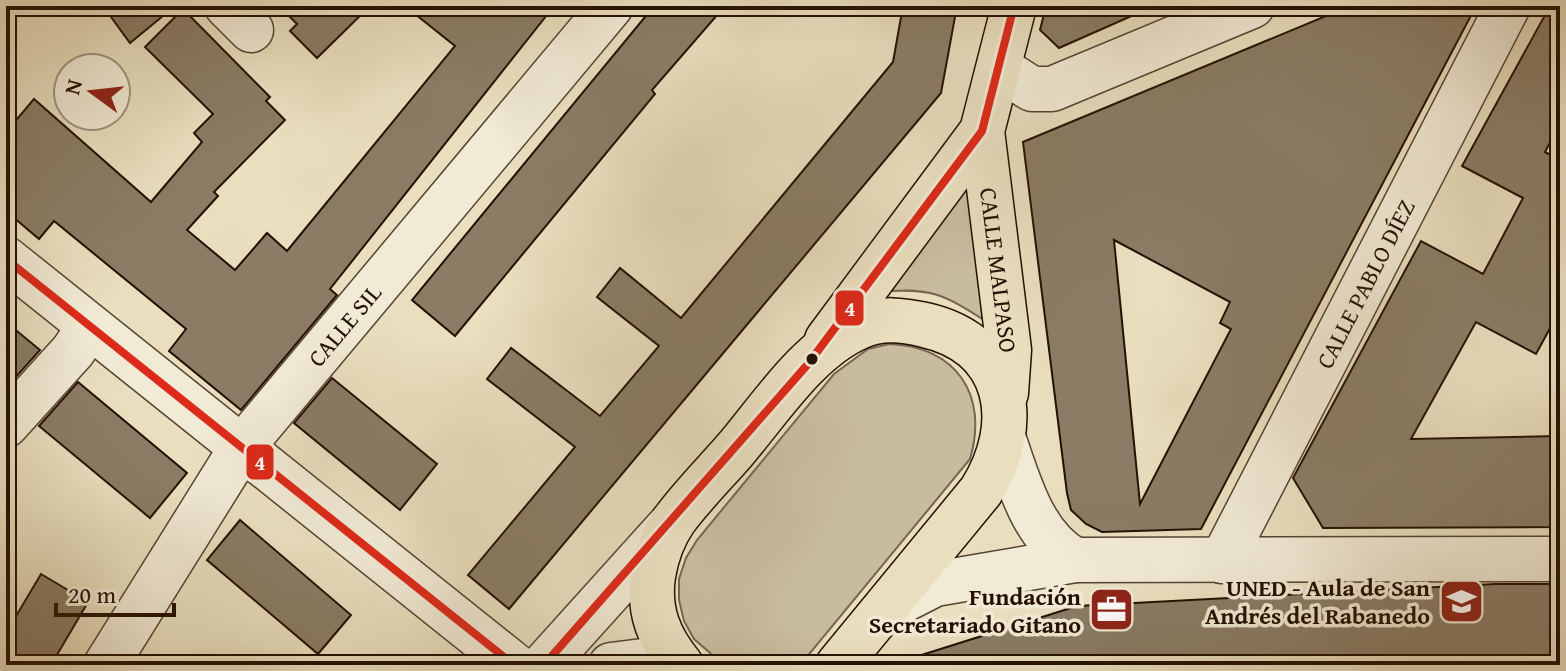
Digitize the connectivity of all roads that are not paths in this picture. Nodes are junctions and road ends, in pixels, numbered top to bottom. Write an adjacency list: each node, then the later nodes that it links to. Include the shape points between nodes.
1 (611, 6): 12 (street, CALLE SIL)
2 (1014, 6): 5 (main road)
3 (1252, 6): 5 (street, via 1052,89 1032,89)
4 (1508, 6): 16 (street, CALLE PABLO DÍEZ)
5 (999, 68): 6 (main road)
6 (982, 131): 9 (main road); 11 (main road, CALLE MALPASO, via 1009,350)
7 (6, 259): 8 (street)
8 (89, 327): 10 (street); 12 (street)
9 (808, 364): 11 (main road, via 858,327 883,319 939,328 985,357 999,383); 13 (main road)
10 (6, 425)
11 (1005, 426): 15 (street, CALLE MALPASO, via 1027,502 1045,534); 17 (main road, via 996,468 981,491)
12 (242, 447): 19 (street, CALLE SIL); 20 (street)
13 (674, 521): 21 (street); 24 (main road, via 653,574 651,602 657,628)
14 (1560, 559): 16 (street)
15 (1075, 560): 16 (street); 17 (street, via 935,584)
16 (1222, 561)
17 (884, 610): 18 (main road)
18 (847, 659)
19 (106, 665)
20 (514, 665)
21 (544, 665)
22 (611, 665): 23 (street)
23 (664, 665)
24 (681, 665)

